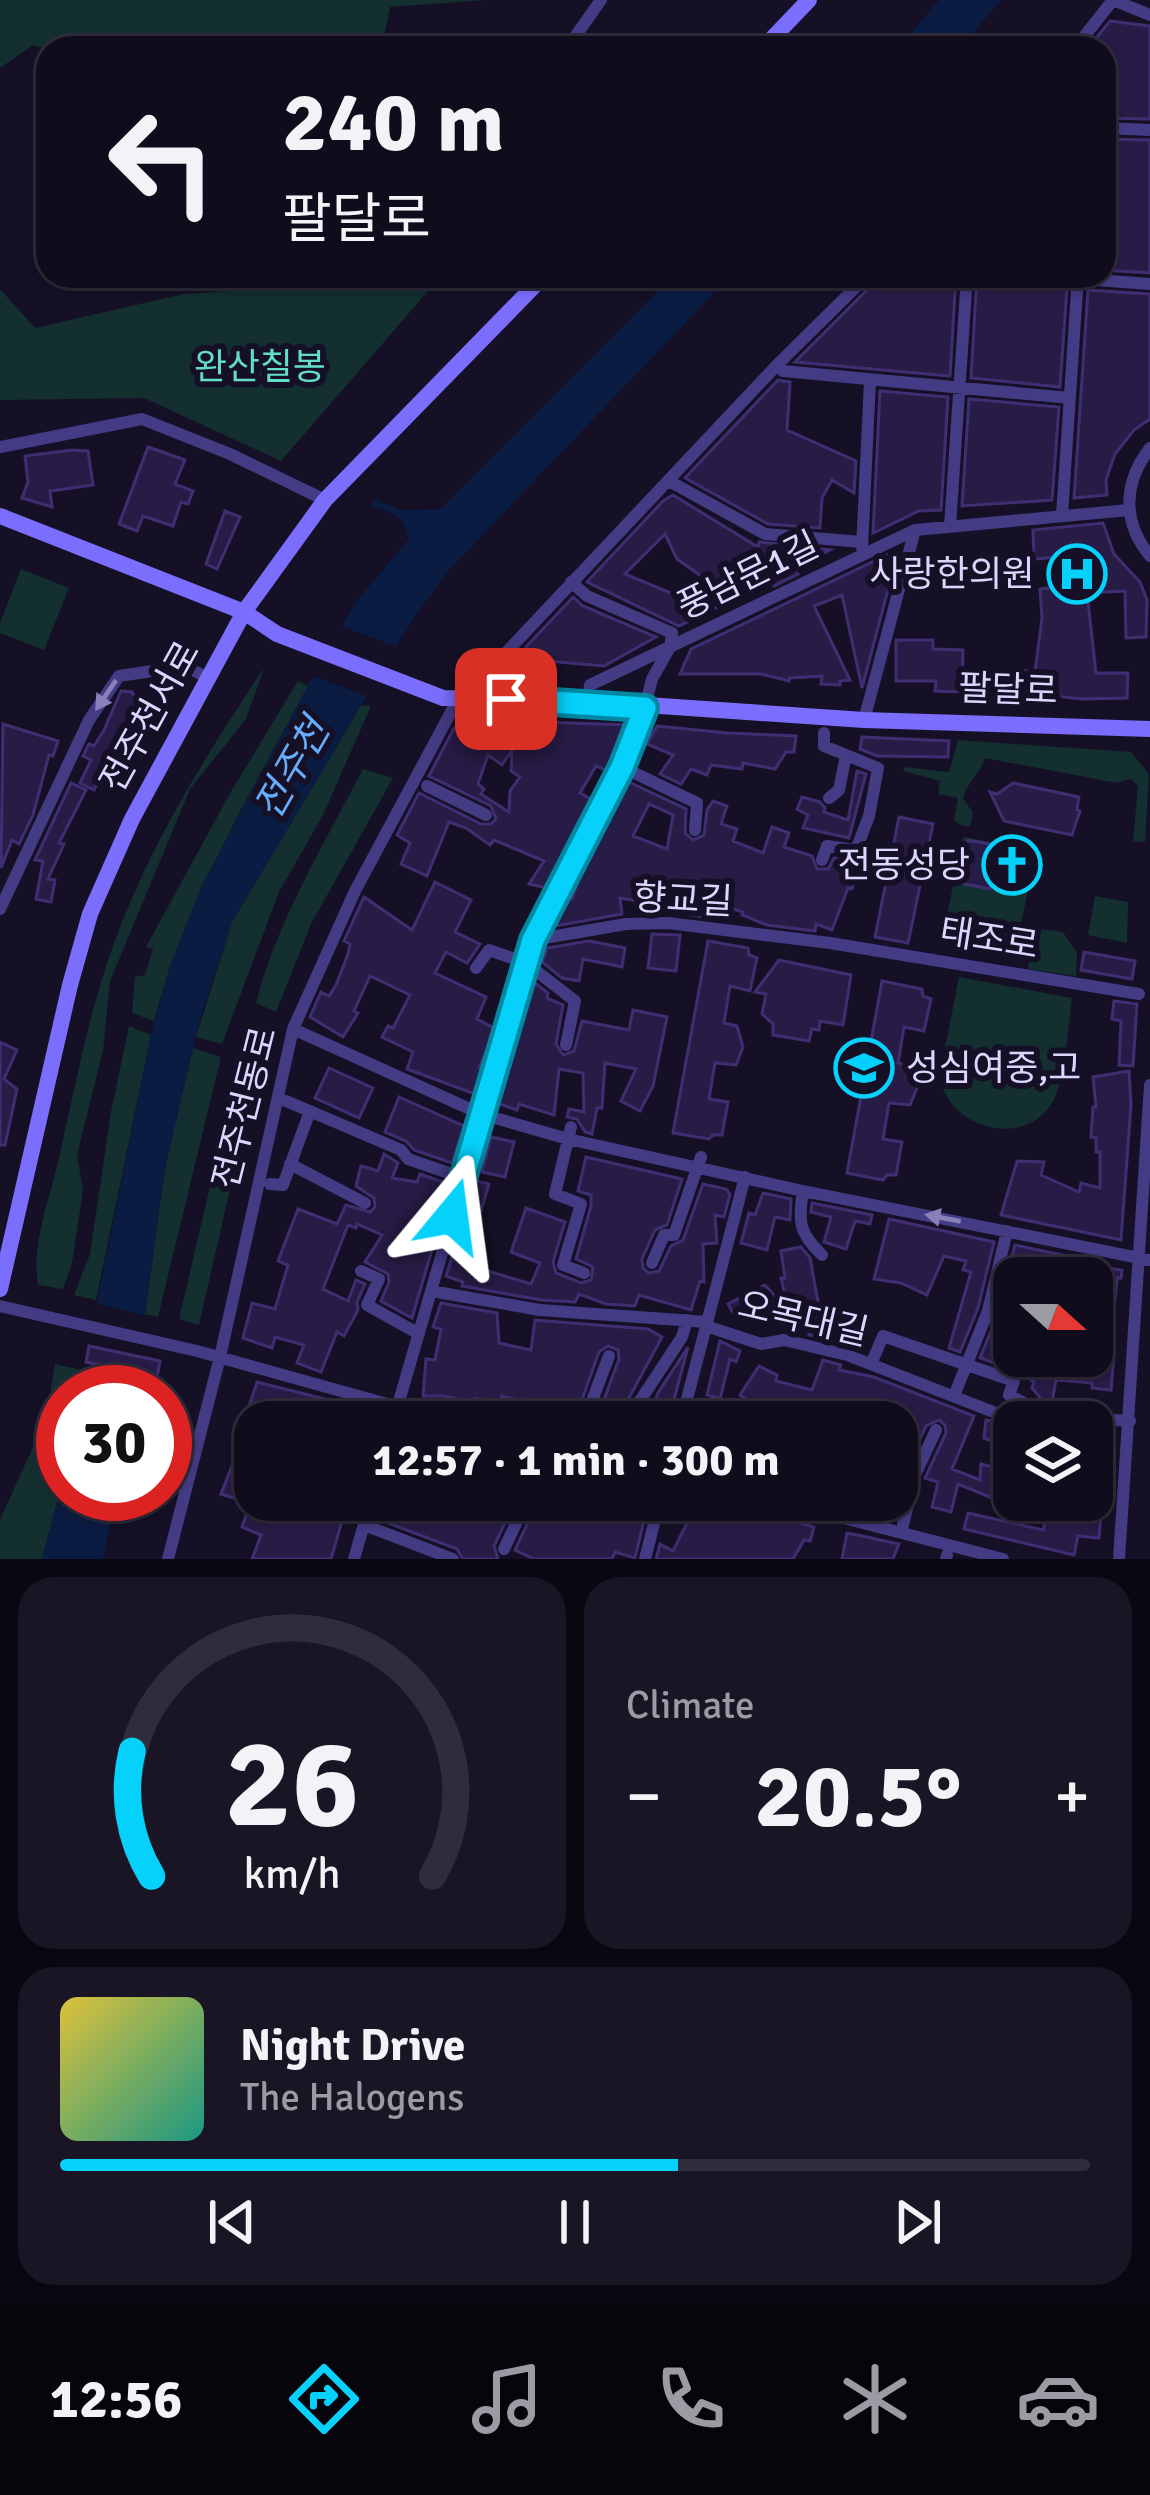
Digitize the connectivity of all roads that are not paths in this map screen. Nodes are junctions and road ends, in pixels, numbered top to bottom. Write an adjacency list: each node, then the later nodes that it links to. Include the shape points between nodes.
1 (601, 0): 5 (street)
2 (809, 0): 6 (street)
3 (1113, 0): 4 (street); 7 (street)
4 (1150, 15)
5 (576, 36)
6 (775, 36)
7 (1084, 36)
8 (1116, 129): 9 (street)
9 (1150, 130)
10 (1116, 281): 11 (street)
11 (1150, 284)
12 (532, 288): 23 (street, 전주천서로)
13 (855, 288): 16 (street)
14 (966, 288): 18 (street)
15 (1076, 288): 19 (street)
16 (776, 365): 17 (street); 22 (street)
17 (870, 381): 18 (street); 29 (street)
18 (959, 391): 19 (street); 27 (street)
19 (1070, 398): 25 (street)
20 (0, 447): 23 (street, via 142,419)
21 (1150, 448): 24 (street, via 1132,476)
22 (669, 481): 29 (street, via 765,534); 31 (street)
23 (325, 500): 32 (street, 전주천서로)
24 (1129, 510): 25 (street, 풍남문1길); 30 (street)
25 (1062, 515): 27 (street, 풍남문1길)
26 (0, 516): 32 (street)
27 (950, 526): 28 (street, 풍남문1길)
28 (915, 530): 29 (street, 풍남문1길); 39 (street)
29 (862, 548): 33 (street, 풍남문1길)
30 (1150, 556)
31 (571, 582): 33 (street, via 672,632); 36 (street, via 500,659)
32 (244, 612): 34 (street, 전주천서로); 35 (street, via 277,634)
33 (670, 646): 37 (street, 풍남문1길, via 590,685); 38 (street)
34 (208, 678): 49 (street, one-way to 49, via 185,666 119,676 89,720); 75 (street, 전주천서로, via 91,914)
35 (451, 699): 36 (street, 팔달로); 55 (street, 전주천동로)
36 (506, 699): 37 (street, 팔달로)
37 (588, 701): 38 (street, 팔달로)
38 (645, 708): 39 (street, 팔달로); 43 (street)
39 (864, 719): 40 (street, 팔달로)
40 (1150, 729)
41 (824, 733): 42 (street, via 824,746)
42 (846, 755): 45 (street, via 839,790); 48 (street, via 878,768 869,816 856,850 827,846)
43 (622, 767): 47 (street, 향교길, via 697,803); 50 (street)
44 (427, 786): 46 (street)
45 (829, 798)
46 (486, 815)
47 (695, 830)
48 (822, 860)
49 (0, 909)
50 (533, 940): 51 (street, 향교길, via 668,923); 52 (street)
51 (830, 943): 54 (street, 태조로)
52 (526, 964): 53 (street, via 490,950); 56 (street, via 575,1001); 60 (street)
53 (476, 968)
54 (1139, 994)
55 (293, 1029): 60 (street); 82 (street, 전주천동로)
56 (566, 1045)
57 (1150, 1084): 71 (street)
58 (286, 1101): 59 (street, 전주천동로)
59 (310, 1111): 63 (street, 전주천동로); 65 (street, 전주천동로)
60 (481, 1114): 61 (street); 65 (street)
61 (570, 1133): 62 (street); 74 (street, via 555,1194 581,1204 562,1265)
62 (700, 1162): 64 (street); 72 (street, via 674,1235 664,1235)
63 (290, 1164): 66 (street, 전주천동로, via 283,1185); 68 (street, 전주천동로)
64 (746, 1177): 67 (street); 79 (street, 오목대길)
65 (463, 1178): 76 (street)
66 (270, 1184)
67 (803, 1191): 69 (street, one-way to 67); 70 (street, via 802,1237)
68 (365, 1203)
69 (1006, 1231): 71 (street); 84 (street)
70 (822, 1255)
71 (1145, 1259): 94 (street)
72 (652, 1263)
73 (361, 1270): 80 (street, via 379,1279 367,1305)
74 (584, 1273)
75 (0, 1289)
76 (430, 1291): 78 (street, 오목대길, via 540,1310); 80 (street)
77 (0, 1306): 82 (street)
78 (687, 1320): 79 (street, 오목대길); 89 (street)
79 (707, 1324): 83 (street, 오목대길, via 761,1344 784,1340); 90 (street, 오목대길)
80 (418, 1334): 87 (street)
81 (609, 1356): 88 (street)
82 (220, 1357): 86 (street); 104 (street, 전주천동로)
83 (871, 1364): 84 (street, via 883,1336); 85 (street, 오목대길)
84 (967, 1364): 85 (street); 91 (street, via 1014,1381 1009,1395)
85 (953, 1396): 92 (street)
86 (353, 1401)
87 (399, 1401)
88 (592, 1401)
89 (640, 1401)
90 (687, 1401)
91 (1020, 1401)
92 (993, 1412)
93 (1113, 1420): 94 (street)
94 (1130, 1421): 108 (street)
95 (936, 1430): 101 (street)
96 (365, 1521): 100 (street)
97 (518, 1521): 102 (street)
98 (655, 1521): 106 (street)
99 (856, 1521): 107 (street)
100 (364, 1525): 103 (street); 105 (street)
101 (903, 1525)
102 (505, 1549)
103 (444, 1557)
104 (168, 1559)
105 (354, 1559)
106 (645, 1559)
107 (1003, 1559)
108 (1119, 1559)

